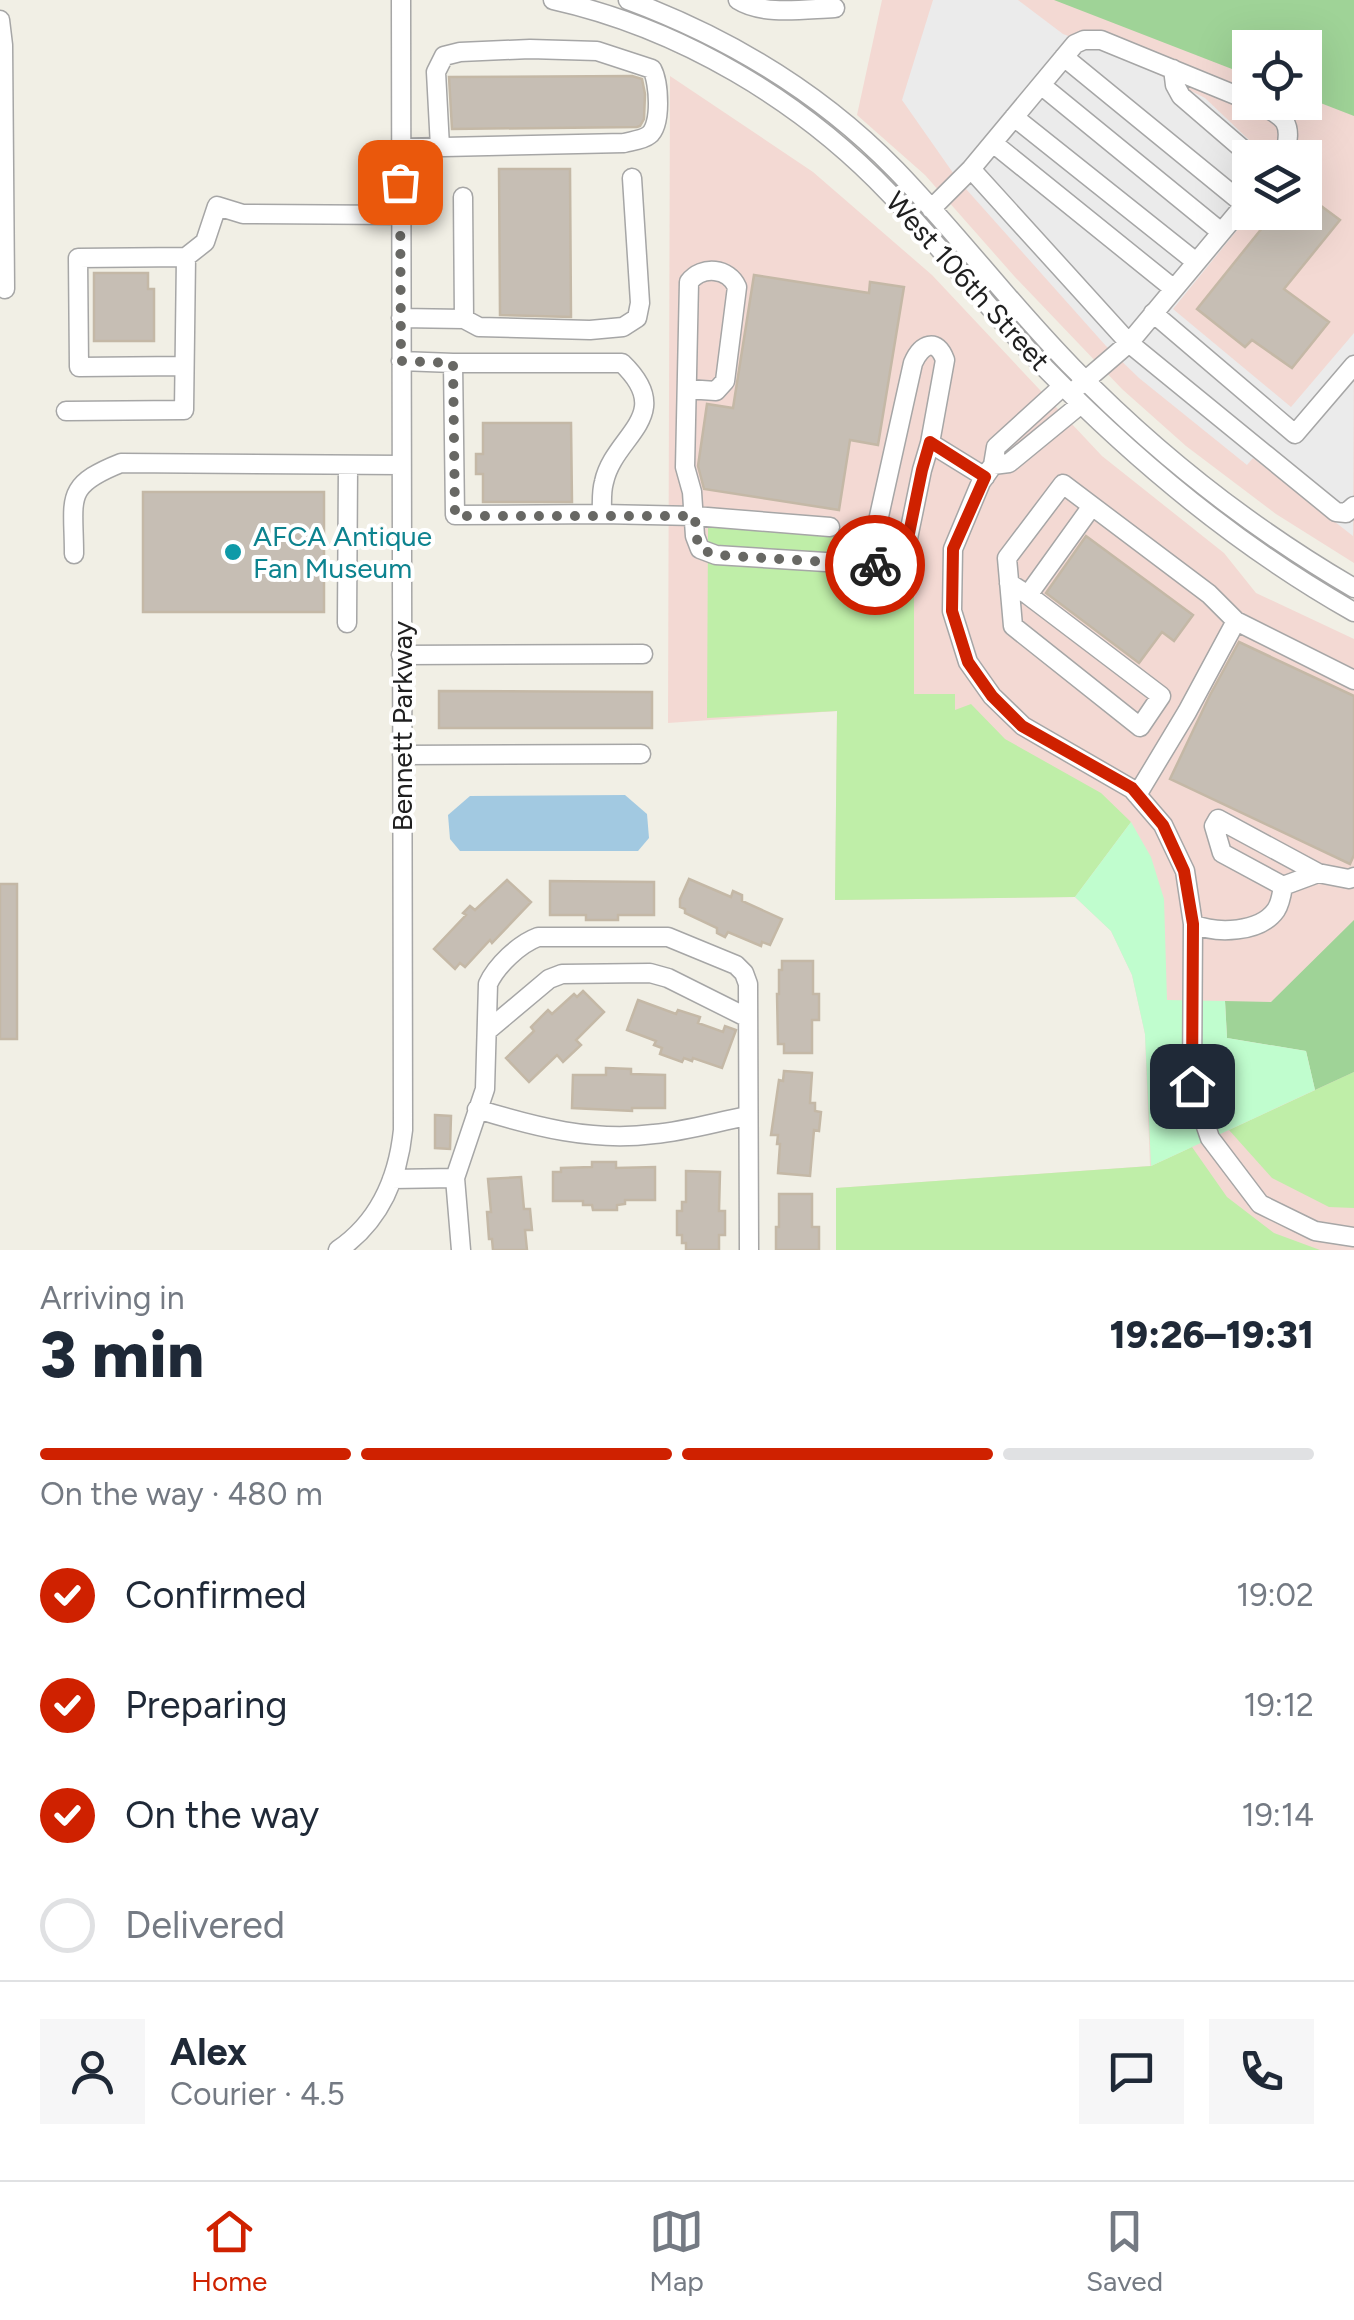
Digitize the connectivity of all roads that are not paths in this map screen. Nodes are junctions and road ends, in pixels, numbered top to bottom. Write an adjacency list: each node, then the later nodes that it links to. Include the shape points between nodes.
1 (401, 0): 15 (street, Bennett Parkway)
2 (553, 0): 38 (street, West 106th Street, via 693,50 823,133 888,192)
3 (628, 0): 20 (street, West 106th Street, via 711,35 802,90 878,153)
4 (738, 0): 5 (street, via 760,8)
5 (835, 8)
6 (0, 20): 26 (street)
7 (1064, 57): 8 (street, via 1075,44 1101,40); 9 (street); 18 (street)
8 (1173, 68): 10 (street); 12 (street, via 1181,96)
9 (1041, 84): 11 (street); 23 (street)
10 (1232, 93)
11 (1014, 117): 13 (street); 25 (street)
12 (1232, 140)
13 (992, 142): 16 (street); 27 (street)
14 (440, 147): 14 (street, via 648,137 656,125 657,79 652,68 597,51 444,56 436,72); 15 (street)
15 (400, 148): 21 (street, Bennett Parkway)
16 (971, 168): 20 (street); 31 (street)
17 (632, 178): 30 (street, via 637,318 623,328 590,330 479,327)
18 (1232, 189)
19 (464, 197): 30 (street)
20 (931, 209): 36 (street, West 106th Street)
21 (400, 215): 24 (street, via 243,214 217,206 204,242); 29 (street, Bennett Parkway)
22 (1232, 220): 23 (street)
23 (1222, 232): 25 (street)
24 (186, 257): 35 (street); 35 (street, via 78,258 79,367)
25 (1196, 262): 27 (street)
26 (5, 289)
27 (1174, 289): 28 (street)
28 (1153, 314): 31 (street); 40 (street)
29 (401, 318): 30 (street); 32 (street, Bennett Parkway)
30 (464, 319)
31 (1128, 343): 36 (street); 42 (street)
32 (401, 361): 33 (street); 44 (street, Bennett Parkway)
33 (453, 363): 48 (street, via 455,516); 48 (street, via 622,364 633,373 644,402 642,418 604,480)
34 (1354, 365): 40 (street)
35 (184, 366): 39 (street, via 184,410)
36 (1086, 381): 38 (street); 54 (street, West 106th Street, via 1214,493)
37 (687, 389): 37 (street, via 689,282 701,271 724,273 737,287 725,381 716,391); 49 (street, via 685,467)
38 (1071, 395): 45 (street, via 996,447); 56 (street, West 106th Street, via 1222,526)
39 (66, 411)
40 (1294, 434): 42 (street)
41 (930, 442): 45 (street); 52 (street, via 901,562 892,568); 52 (street, via 945,360 936,346 926,346 913,363)
42 (1274, 462): 47 (street, via 1336,512)
43 (348, 465): 44 (street); 51 (street, via 121,463 79,486); 58 (street)
44 (401, 465): 59 (street, Bennett Parkway)
45 (989, 471): 66 (street, via 953,549 952,611 968,662 1022,726)
46 (1092, 506): 53 (street, via 1062,484 1007,558); 55 (street); 57 (street)
47 (1354, 506)
48 (602, 514): 49 (street)
49 (695, 516): 50 (street); 52 (street, via 700,549 716,555)
50 (830, 527)
51 (74, 554)
52 (873, 565)
53 (1009, 583): 55 (street); 62 (street, via 1013,626 1140,727)
54 (1354, 588)
55 (1028, 594): 62 (street)
56 (1354, 612)
57 (1236, 621): 61 (street); 63 (street)
58 (348, 623)
59 (402, 654): 60 (street); 65 (street, Bennett Parkway)
60 (643, 654)
61 (1354, 680)
62 (1160, 696): 63 (street)
63 (1186, 712): 66 (street)
64 (641, 754): 65 (street)
65 (402, 755): 76 (street, Bennett Parkway, via 403,1130)
66 (1137, 795): 70 (street, via 1163,825 1184,871)
67 (1318, 872): 68 (street); 69 (street); 69 (street, via 1218,819 1222,854)
68 (1354, 877)
69 (1284, 886): 70 (street, via 1277,909 1258,925)
70 (1193, 924): 77 (street, via 1192,1086 1210,1138 1260,1204 1314,1231)
71 (748, 1018): 72 (street, via 650,973 562,974); 72 (street, via 748,984 736,964 668,937 538,937 493,972); 74 (street)
72 (486, 1031): 73 (street, via 485,1090)
73 (477, 1108): 74 (street, via 581,1135 650,1135); 75 (street)
74 (747, 1116): 80 (street)
75 (455, 1178): 76 (street); 79 (street)
76 (392, 1179): 78 (street, Bennett Parkway, via 371,1219)
77 (1354, 1237)
78 (338, 1250)
79 (461, 1250)
80 (749, 1250)

